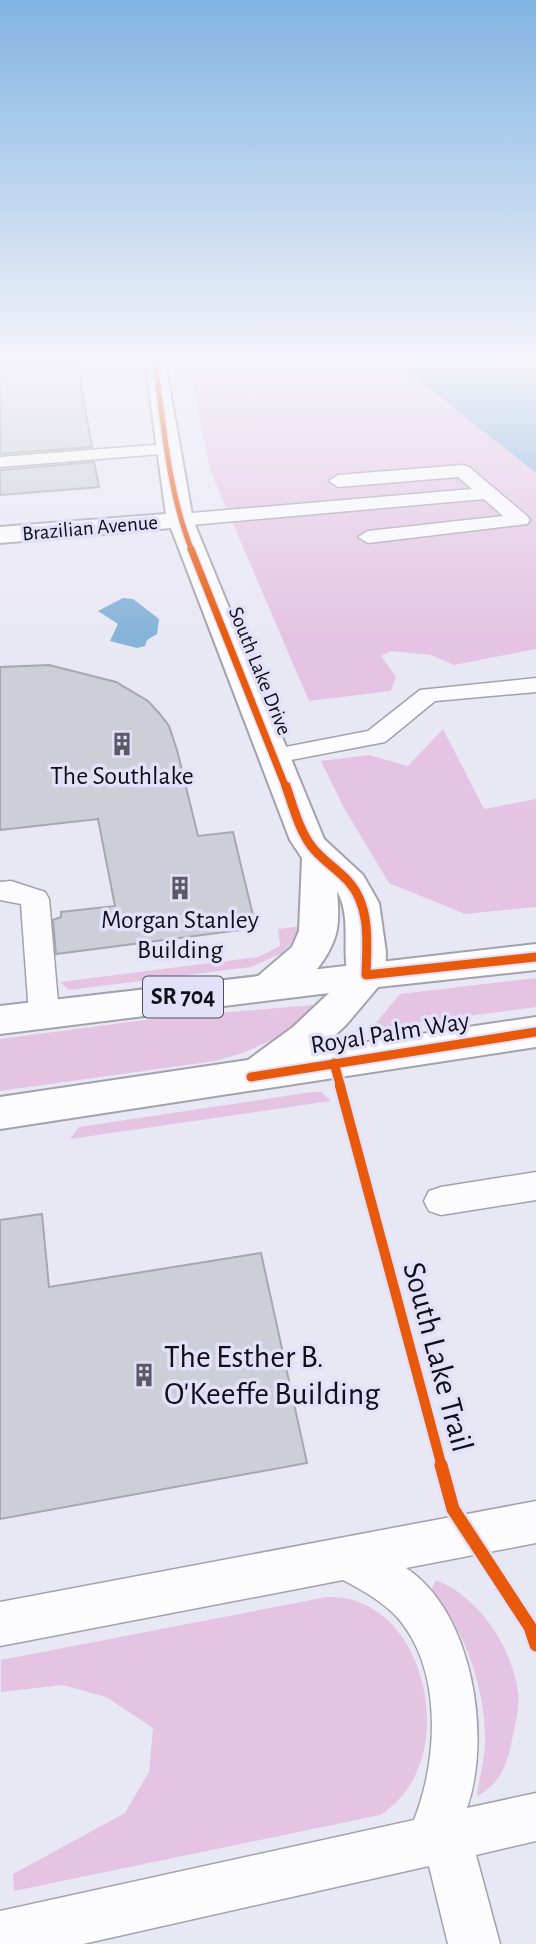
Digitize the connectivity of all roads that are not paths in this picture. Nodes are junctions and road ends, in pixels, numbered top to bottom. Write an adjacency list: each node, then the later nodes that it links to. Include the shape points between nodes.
1 (115, 453): 3 (lane)
2 (168, 453): 6 (street, South Lake Drive)
3 (0, 461)
4 (338, 481): 5 (lane, via 463,471)
5 (488, 493): 6 (lane); 8 (lane, via 520,520)
6 (180, 520): 7 (street, Brazilian Avenue); 10 (street, South Lake Drive)
7 (0, 536)
8 (368, 537)
9 (536, 685): 10 (lane, via 428,695 376,737)
10 (275, 756): 11 (street, South Lake Drive, via 307,840)
11 (319, 859): 14 (street, South Lake Drive, via 351,884 359,899 367,942); 15 (street, South Lake Drive, via 322,906 317,942 301,964)
12 (0, 891): 16 (lane, via 35,898)
13 (536, 957): 14 (street, SR 704)
14 (366, 975): 15 (street, SR 704); 19 (street, via 328,1021)
15 (272, 986): 16 (street, SR 704)
16 (44, 1014): 17 (street, SR 704)
17 (0, 1020)
18 (536, 1032): 19 (street, Royal Palm Way)
19 (251, 1077): 20 (street, Royal Palm Way)
20 (0, 1113)
21 (536, 1186): 22 (lane)
22 (441, 1200)
23 (536, 1522): 24 (lane)
24 (345, 1557): 25 (lane); 27 (lane, via 383,1579 418,1608 444,1661 456,1722 452,1777)
25 (0, 1624)
26 (536, 1817): 27 (lane)
27 (438, 1839): 28 (lane); 29 (lane)
28 (0, 1937)
29 (474, 1944)

